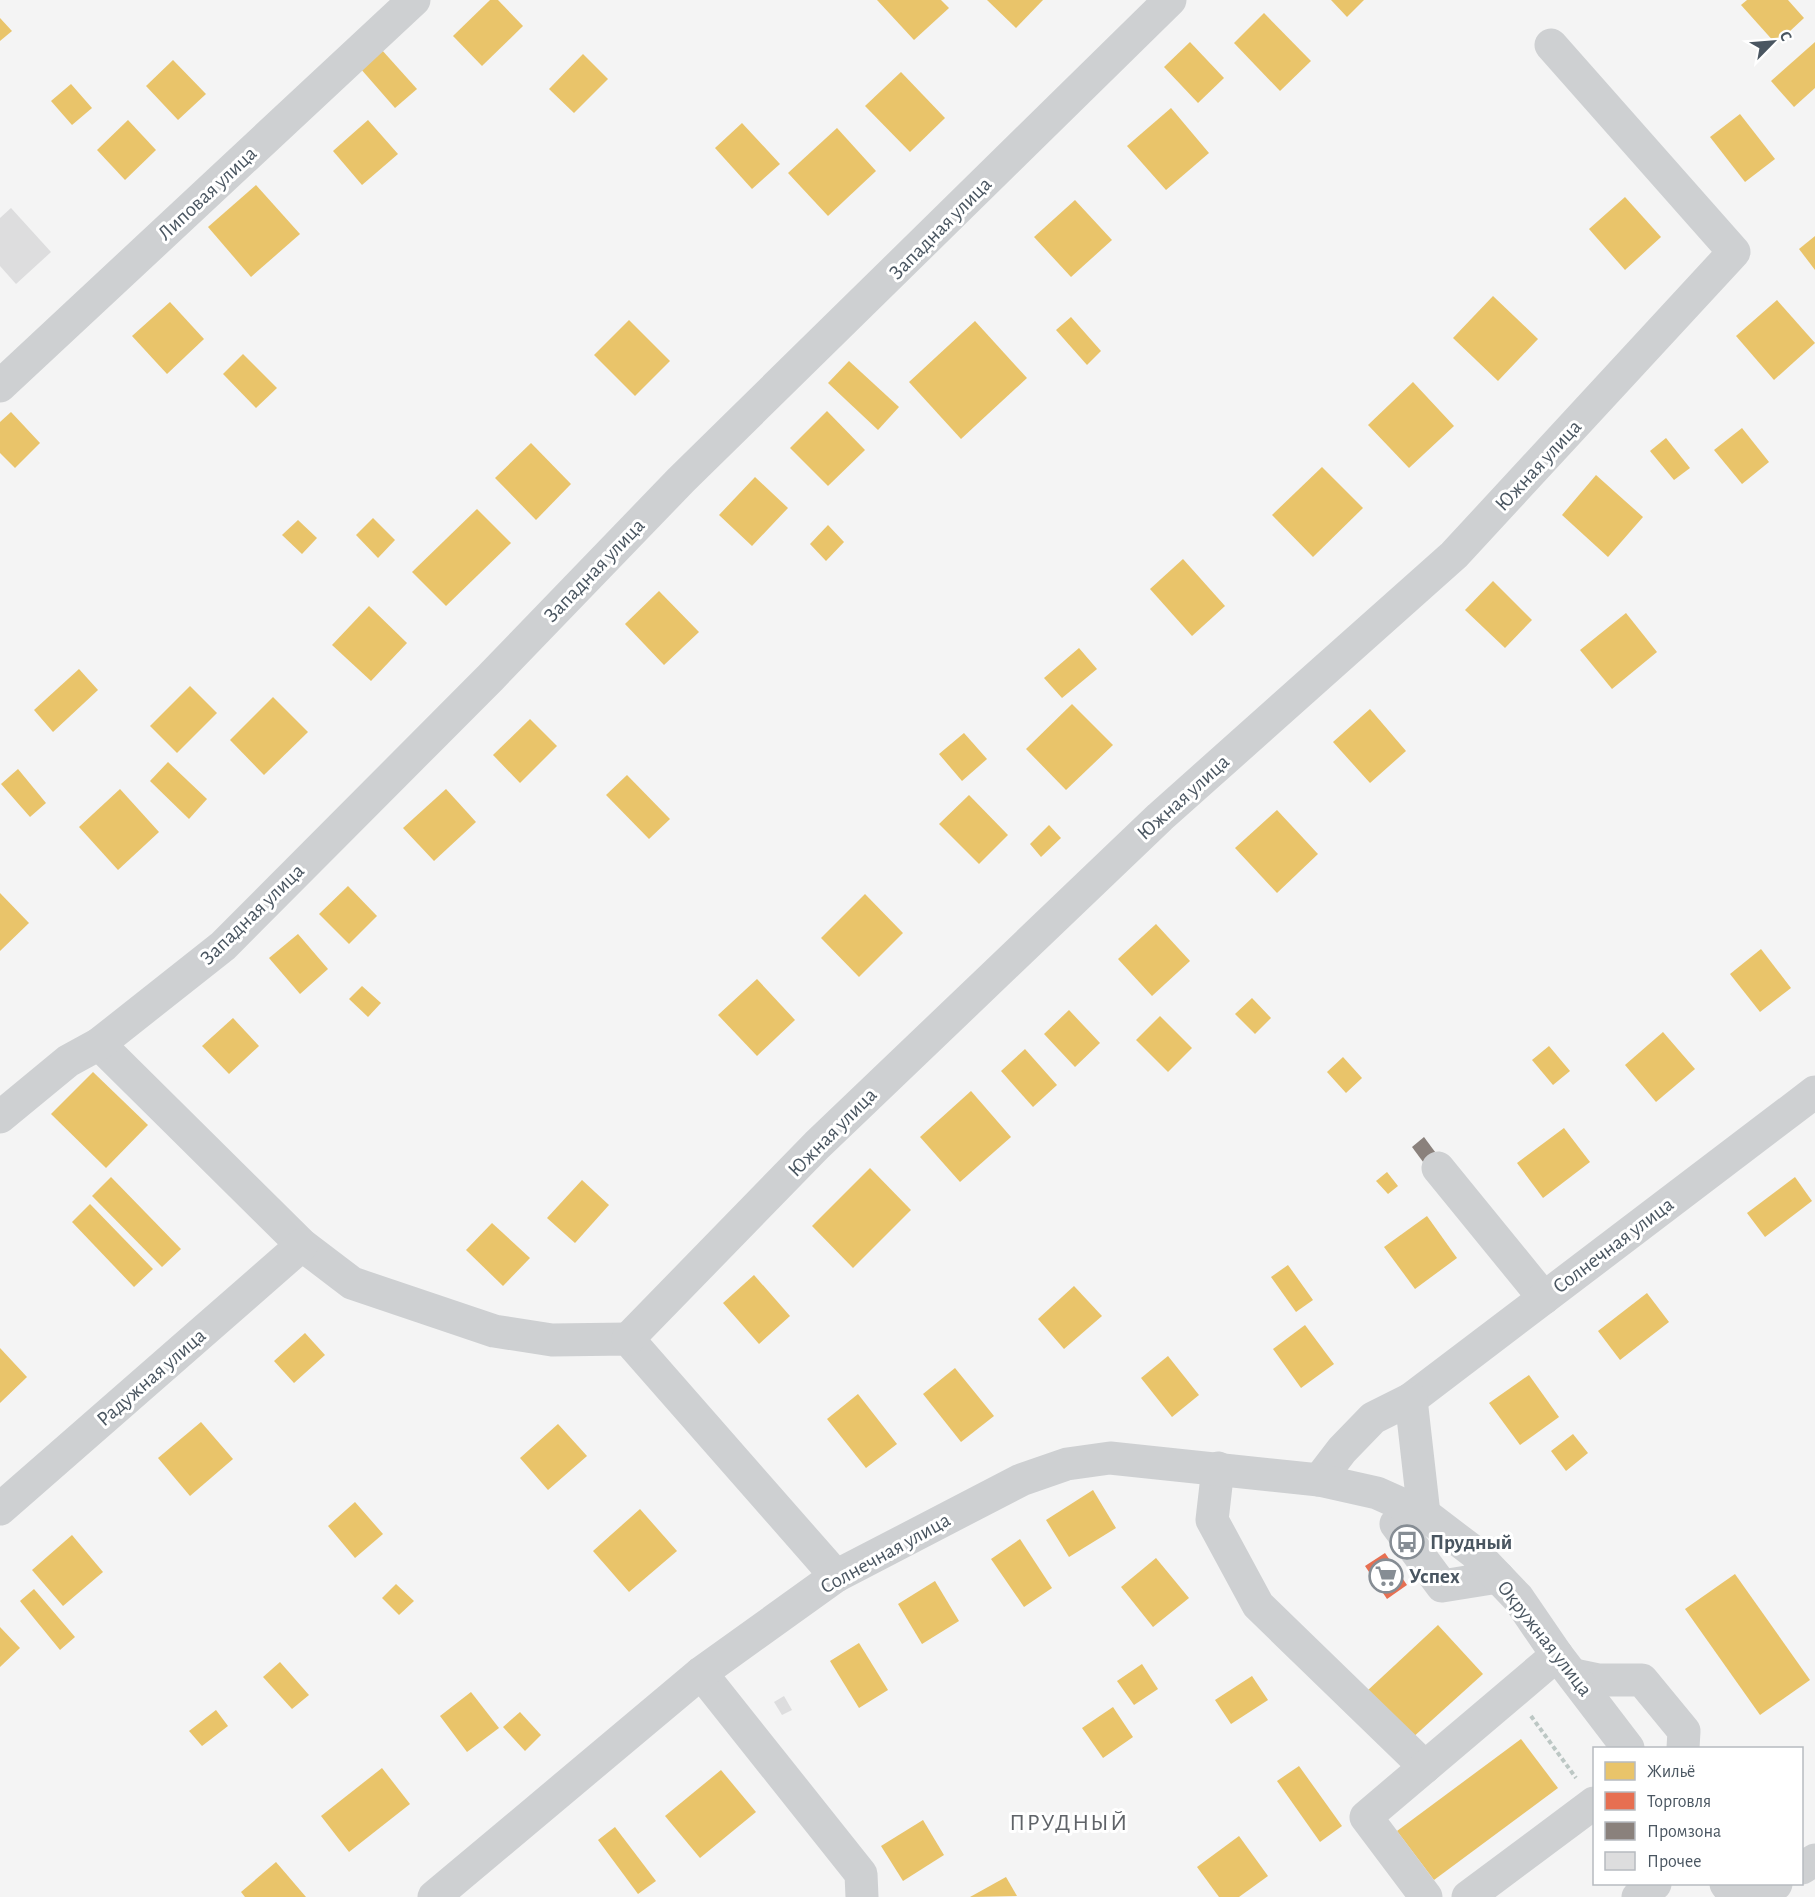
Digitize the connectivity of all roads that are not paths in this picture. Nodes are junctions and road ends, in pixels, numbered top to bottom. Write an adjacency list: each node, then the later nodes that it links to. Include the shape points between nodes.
1 (414, 0): 4 (street, Липовая улица)
2 (1170, 0): 5 (street, Западная улица, via 681,480 223,946)
3 (1551, 45): 11 (street, Южная улица, via 1734,252 1454,555 1125,849 817,1145)
4 (0, 386)
5 (99, 1044): 7 (street, Западная улица, via 68,1061); 9 (street)
6 (1815, 1092): 10 (street, Солнечная улица)
7 (0, 1117)
8 (1438, 1168): 10 (street)
9 (302, 1245): 11 (street, via 352,1283 494,1331 552,1340); 15 (street, Радужная улица)
10 (1544, 1298): 12 (street, Солнечная улица)
11 (628, 1339): 17 (street)
12 (1411, 1399): 14 (street, Солнечная улица, via 1373,1418); 16 (street)
13 (1218, 1468): 14 (street, Солнечная улица); 17 (street, Солнечная улица, via 1110,1458 1067,1464 1021,1480); 23 (street, via 1212,1520 1257,1605)
14 (1319, 1480): 16 (street, Солнечная улица, via 1377,1493)
15 (0, 1509)
16 (1417, 1511): 18 (street, Окружная улица, via 1474,1552); 18 (street, via 1396,1524 1442,1586)
17 (836, 1576): 20 (street, Солнечная улица)
18 (1498, 1577): 19 (street, Окружная улица)
19 (1566, 1665): 21 (street, Окружная улица); 22 (street, via 1598,1680 1641,1680 1684,1731); 23 (street, via 1515,1693)
20 (701, 1673): 28 (street, Солнечная улица); 29 (street, via 861,1875)
21 (1627, 1747)
22 (1683, 1747)
23 (1425, 1767): 30 (street, via 1366,1817)
24 (1593, 1804): 31 (street)
25 (1654, 1885): 32 (street)
26 (1727, 1885): 33 (street)
27 (1774, 1885): 34 (street)
28 (434, 1897)
29 (862, 1897)
30 (1426, 1897)
31 (1468, 1897)
32 (1638, 1897)
33 (1736, 1897)
34 (1754, 1897)

